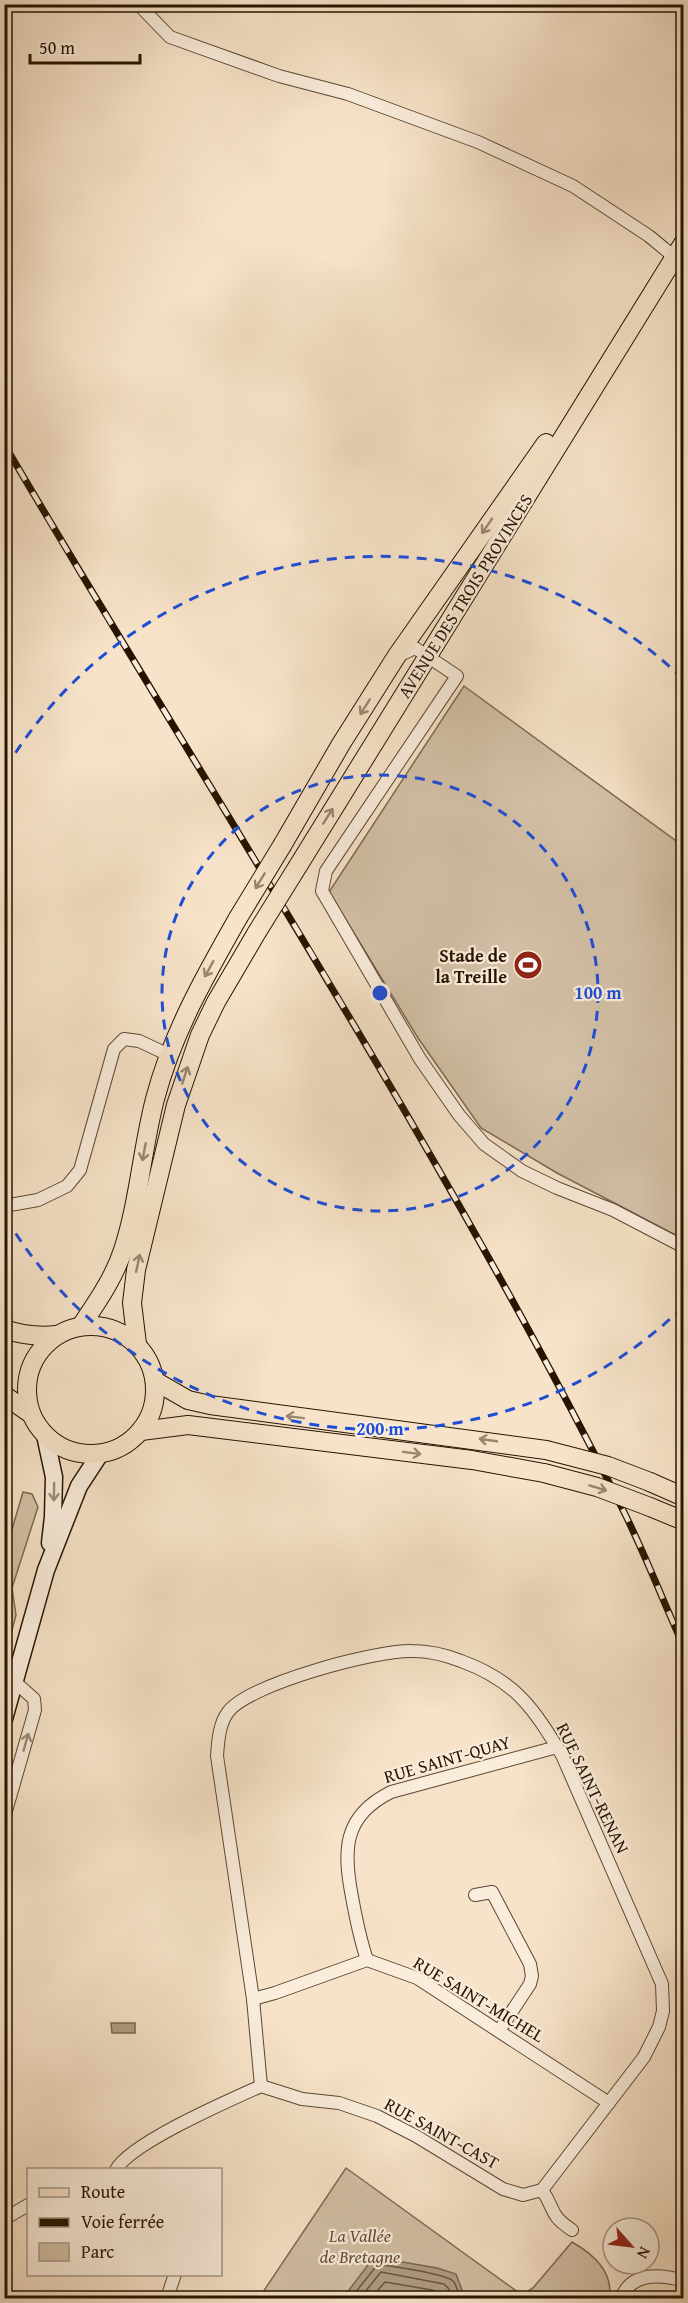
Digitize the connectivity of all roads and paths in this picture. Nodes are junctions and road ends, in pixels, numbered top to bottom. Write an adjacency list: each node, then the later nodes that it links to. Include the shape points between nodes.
1 (138, 4): 3 (street, via 170,36 467,138 573,186 649,236)
2 (684, 242): 3 (main road, AVENUE DES TROIS PROVINCES)
3 (679, 261): 4 (main road, AVENUE DES TROIS PROVINCES)
4 (631, 325): 5 (main road, AVENUE DES TROIS PROVINCES); 6 (main road, AVENUE DES TROIS PROVINCES, one-way to 6)
5 (429, 656): 6 (street, via 415,648); 9 (street, via 457,676 326,871 322,891 420,1059 484,1144 522,1171 613,1210); 13 (main road, AVENUE DES TROIS PROVINCES, one-way to 5, bridge, via 132,1303 136,1270 176,1105 200,1035 257,932)
6 (396, 657): 7 (main road, AVENUE DES TROIS PROVINCES, one-way to 7, bridge, via 238,918 191,1002)
7 (169, 1054): 8 (street, via 124,1039 114,1049 80,1170 67,1186 38,1200); 10 (main road, one-way to 10, via 155,1098 122,1251 102,1295)
8 (4, 1206)
9 (684, 1247)
10 (81, 1326): 12 (main road); 13 (main road, via 100,1327)
11 (4, 1329): 12 (main road, via 41,1337)
12 (56, 1335): 16 (main road, via 40,1350 29,1370 26,1392)
13 (137, 1344): 14 (main road, via 151,1365)
14 (155, 1381): 17 (main road, via 153,1408); 20 (main road, one-way to 14, bridge, via 608,1466 546,1450 219,1406 189,1400)
15 (4, 1395): 16 (main road)
16 (31, 1414): 18 (main road)
17 (141, 1431): 19 (main road); 21 (main road, one-way to 21, bridge, via 188,1425 472,1460 597,1487)
18 (45, 1435): 19 (main road, via 82,1453); 22 (main road, one-way to 22, via 54,1477)
19 (100, 1454): 22 (main road, via 79,1486)
20 (684, 1497)
21 (684, 1521)
22 (46, 1570): 23 (main road)
23 (15, 1682): 24 (main road); 26 (street, one-way to 23, via 35,1710 34,1699)
24 (4, 1719)
25 (557, 1747): 28 (street, RUE SAINT-QUAY, via 391,1792 364,1810 350,1834 346,1866); 29 (street, RUE SAINT-RENAN, via 512,1687 477,1667 431,1652 366,1657 268,1686 239,1702 228,1712 220,1731 217,1756); 32 (street, RUE SAINT-RENAN, via 662,1984 660,2027 644,2057)
26 (4, 1818)
27 (475, 1895): 30 (street, via 492,1892 530,1964 530,1984)
28 (367, 1960): 29 (street); 30 (street, RUE SAINT-MICHEL, via 417,1978)
29 (253, 1999): 31 (street, RUE SAINT-RENAN)
30 (499, 2031): 32 (street, RUE SAINT-MICHEL)
31 (261, 2086): 33 (street, via 184,2122 132,2152); 34 (street, RUE SAINT-CAST, via 302,2099 339,2103 377,2116 503,2189 523,2195)
32 (609, 2103): 34 (street, RUE SAINT-RENAN)
33 (117, 2168)
34 (542, 2190): 37 (street, via 551,2211)
35 (27, 2206): 36 (street)
36 (4, 2219)
37 (572, 2230)
38 (174, 2276): 40 (street)
39 (684, 2281): 41 (street, via 665,2275 645,2277 632,2283)
40 (166, 2298)
41 (621, 2298)

